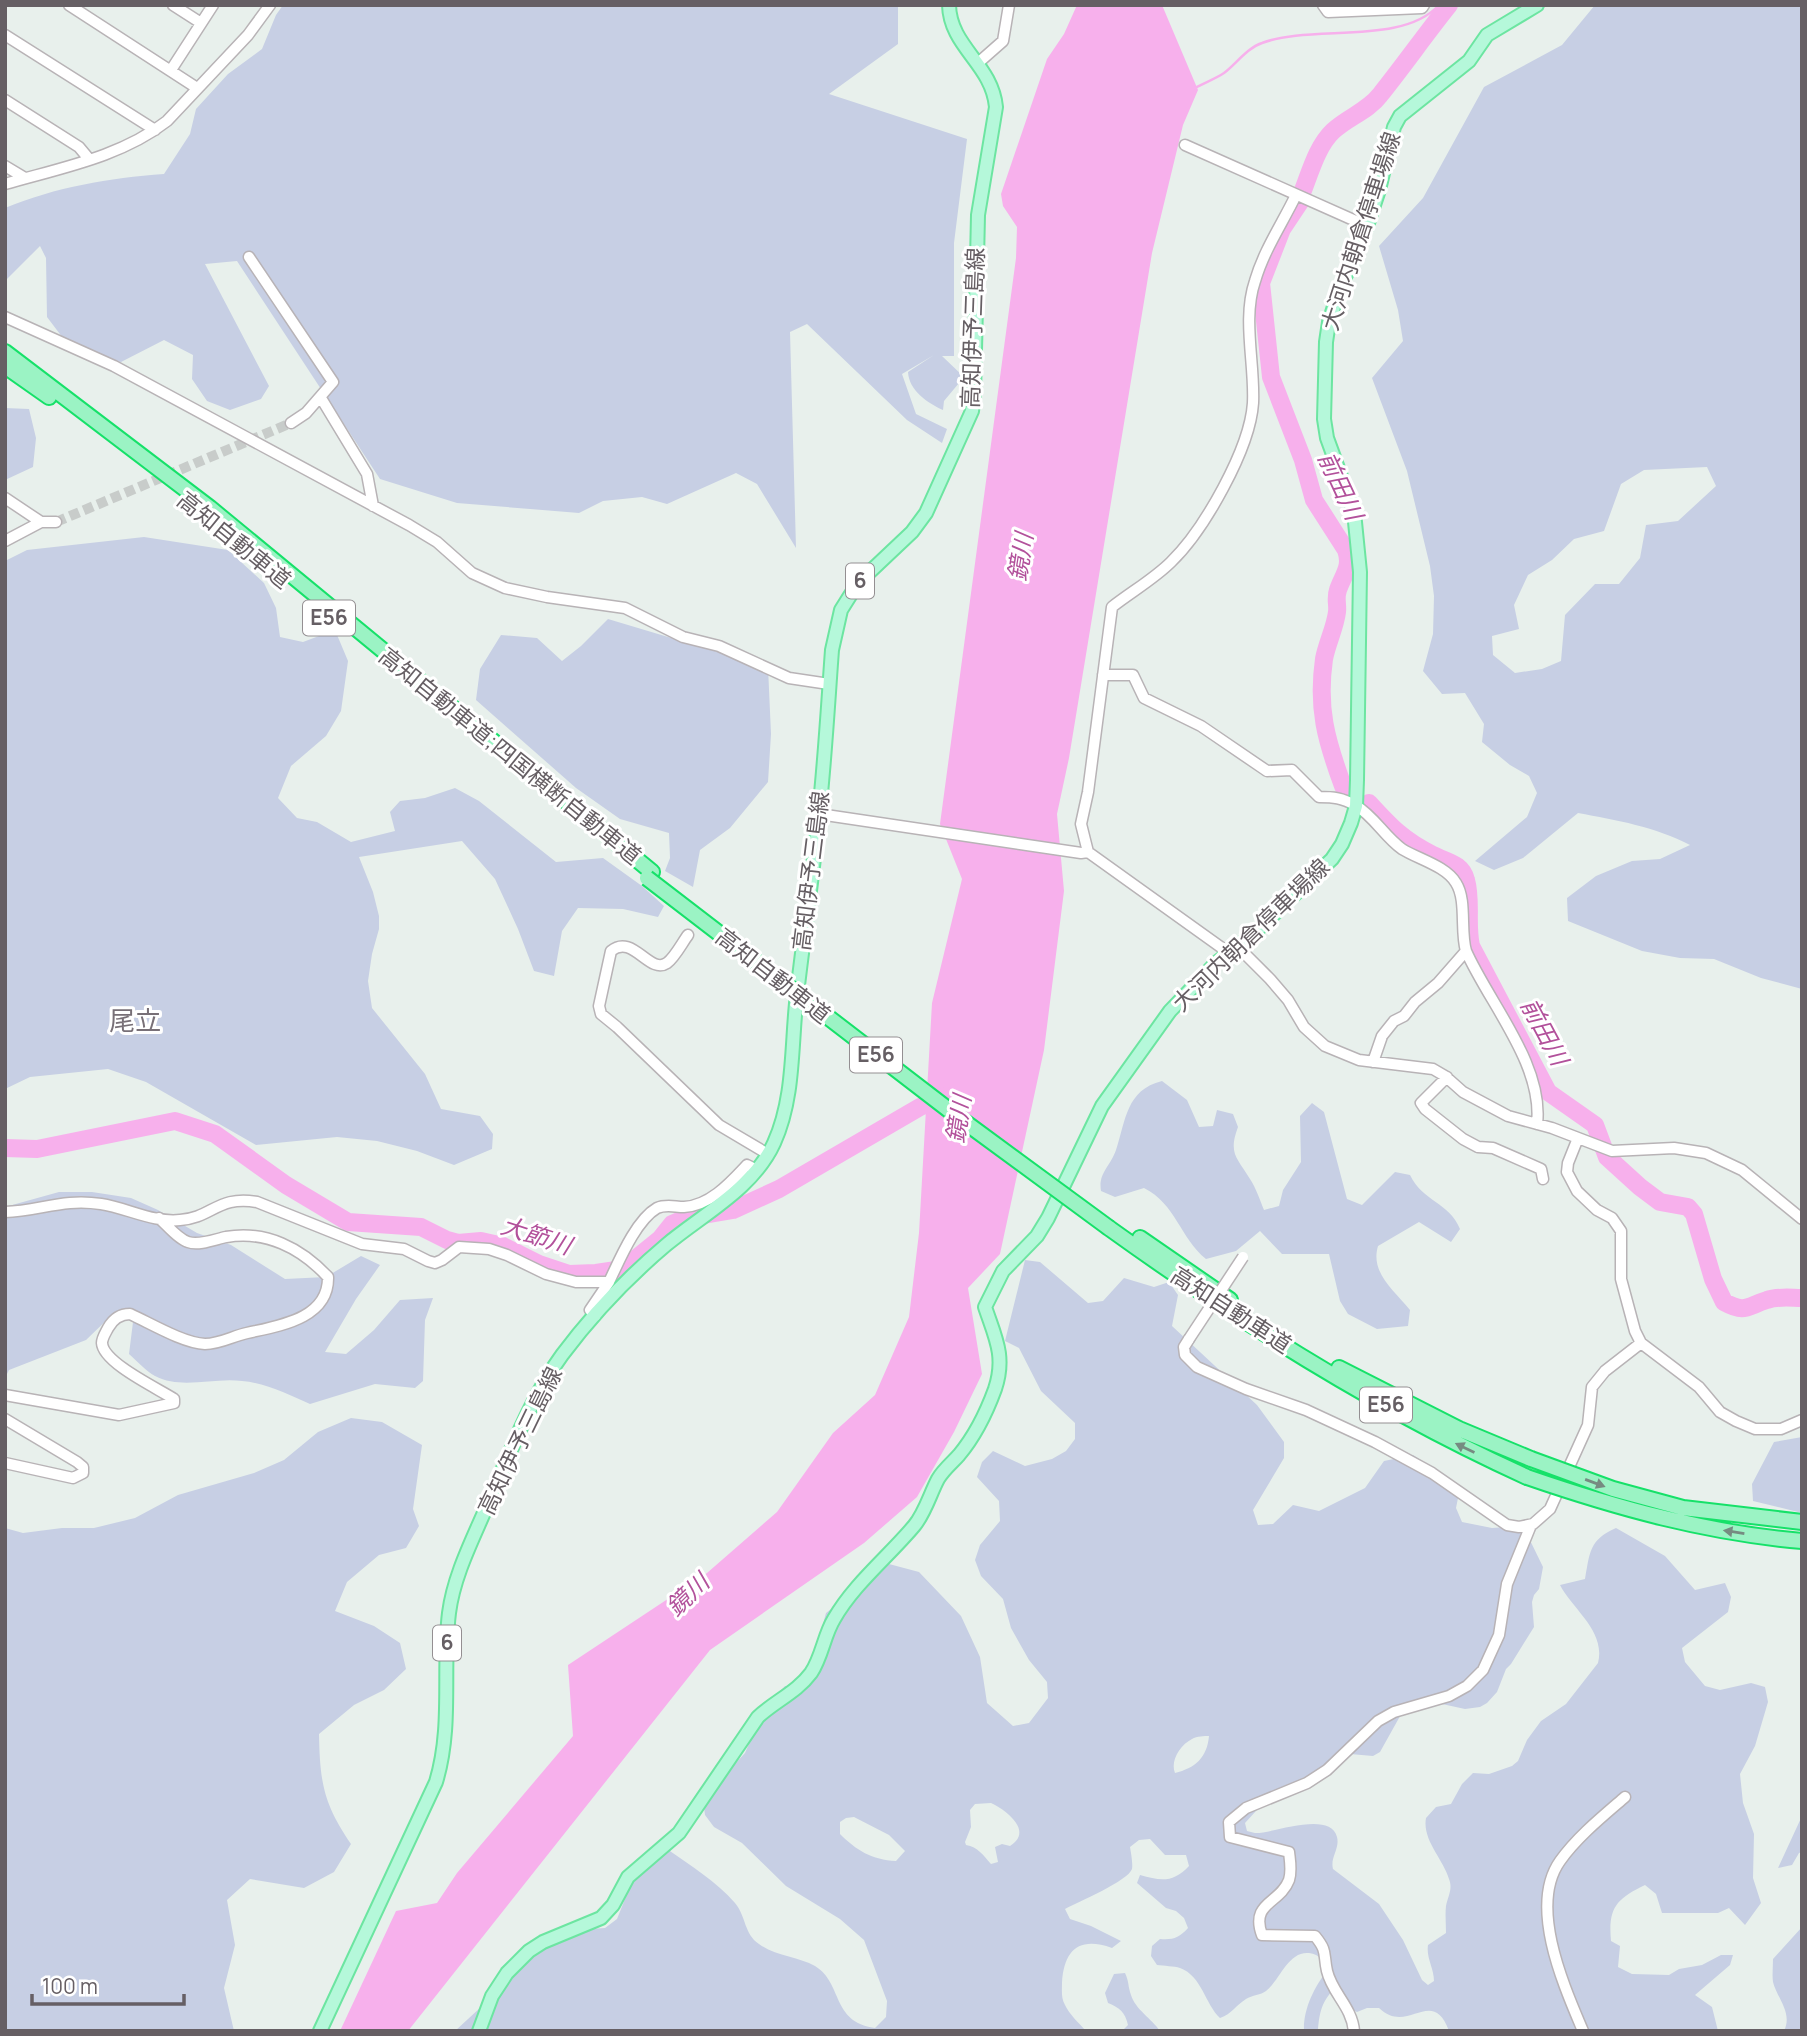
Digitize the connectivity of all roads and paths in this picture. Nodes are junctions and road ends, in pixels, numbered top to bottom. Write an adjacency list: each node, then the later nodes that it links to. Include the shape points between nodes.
1 (69, 5): 13 (street)
2 (173, 5): 10 (street)
3 (213, 5): 10 (street)
4 (270, 5): 14 (street)
5 (949, 5): 12 (main road, 高知伊予三島線 / 6, via 950,22)
6 (1009, 5): 12 (street, via 1003,41)
7 (1323, 5): 8 (street, via 1328,12)
8 (1424, 5)
9 (1537, 5): 23 (main road, 大河内朝倉停車場線, via 1487,35 1469,61 1400,116)
10 (201, 23): 13 (street)
11 (5, 35): 16 (street)
12 (978, 63): 36 (main road, 高知伊予三島線 / 6, via 992,86 996,107 978,215 972,411 926,513 858,583 841,610)
13 (171, 70): 14 (street)
14 (197, 88): 16 (street)
15 (5, 100): 18 (street, via 79,147)
16 (155, 130): 18 (street)
17 (1185, 145): 22 (street)
18 (89, 159): 20 (street)
19 (5, 166): 20 (street)
20 (24, 178): 21 (street)
21 (5, 184)
22 (1296, 195): 23 (street); 35 (street, via 1254,283 1249,429 1199,528 1170,563 1112,607)
23 (1367, 226): 37 (main road, 大河内朝倉停車場線, via 1329,322 1323,407 1327,438 1354,512 1357,534)
24 (249, 257): 28 (street, via 333,382)
25 (5, 317): 31 (street, via 114,366)
26 (5, 352): 40 (highway, 高知自動車道;四国横断自動車道 / E56, via 210,508)
27 (5, 366): 40 (highway, 高知自動車道 / E56, via 185,499 499,759)
28 (321, 398): 29 (street); 31 (street, via 367,474)
29 (291, 423)
30 (5, 498): 32 (street)
31 (373, 506): 36 (street, via 437,542 472,573 505,588 625,608 683,637 719,646 789,678)
32 (41, 522): 33 (street); 34 (street)
33 (56, 522)
34 (5, 541)
35 (1103, 675): 37 (street, via 1133,675 1144,698 1201,726 1267,771 1292,770 1319,797 1337,796); 39 (street, via 1081,824)
36 (829, 684): 38 (main road, 高知伊予三島線 / 6)
37 (1356, 806): 42 (main road, 大河内朝倉停車場線, via 1332,859); 43 (street, via 1403,849 1457,883)
38 (819, 814): 39 (street); 48 (main road, 高知伊予三島線 / 6, via 785,1109)
39 (1085, 852): 42 (street)
40 (650, 875): 54 (highway, 高知自動車道 / E56, bridge, via 839,1027)
41 (688, 935): 48 (street, via 663,965 625,945 611,951 601,1014 719,1125)
42 (1234, 950): 44 (street, via 1270,979 1304,1027 1325,1046); 68 (main road, 大河内朝倉停車場線, via 1170,1012 1102,1106 1048,1218 1003,1271 985,1307 1001,1352 995,1389 974,1433 938,1480 917,1523 834,1619 812,1672 758,1717 679,1833 628,1877 601,1917 543,1942 507,1972)
43 (1466, 951): 44 (street, via 1404,1016 1394,1020 1382,1036); 46 (street, via 1535,1087)
44 (1373, 1062): 45 (street, via 1433,1069)
45 (1447, 1077): 46 (street, via 1463,1092 1508,1116); 50 (street, via 1422,1104 1425,1109 1470,1143 1493,1147 1541,1168)
46 (1537, 1124): 47 (street)
47 (1583, 1140): 53 (street, via 1612,1151 1674,1148 1706,1153 1742,1170); 58 (street, via 1567,1172 1577,1191 1612,1218 1621,1231 1621,1279)
48 (768, 1154): 49 (main road, 高知伊予三島線 / 6)
49 (757, 1170): 56 (street, via 747,1165 714,1196 696,1205 660,1206 641,1225); 57 (main road, 高知伊予三島線 / 6, via 663,1248)
50 (1543, 1178)
51 (5, 1212): 52 (street, via 62,1202 100,1204)
52 (159, 1218): 56 (street, via 183,1220 240,1199 362,1244 404,1249 435,1263 459,1247 473,1247 507,1255 559,1278 591,1283); 59 (street, via 187,1242 238,1235 266,1236 287,1245 328,1277 327,1291 320,1303 284,1326 206,1344 122,1314 104,1336 105,1351 174,1403 119,1415)
53 (1802, 1219)
54 (1112, 1224): 63 (highway, 高知自動車道 / E56, one-way to 63, bridge, via 1341,1370 1459,1429 1613,1489 1683,1508); 65 (highway, 高知自動車道 / E56, one-way to 54, bridge, via 1693,1526 1527,1477 1464,1448 1250,1325)
55 (1243, 1257): 64 (street, bridge, via 1184,1347 1185,1355 1197,1367 1375,1442 1432,1473 1507,1525)
56 (610, 1280): 57 (street, via 590,1310)
57 (595, 1316): 67 (main road, 高知伊予三島線 / 6, via 560,1358 536,1398 463,1562 449,1616 446,1731 439,1773)
58 (1642, 1342): 61 (street, via 1735,1421 1755,1429 1781,1429); 64 (street, via 1592,1387 1588,1425 1576,1454 1550,1509)
59 (5, 1395)
60 (5, 1419): 62 (street, via 77,1462 83,1473 73,1478)
61 (1802, 1420)
62 (5, 1463)
63 (1802, 1522)
64 (1531, 1525): 69 (street, via 1507,1584 1499,1635 1483,1670 1467,1686 1378,1721 1327,1770 1246,1808 1229,1822 1230,1837 1289,1852 1288,1882 1260,1912 1257,1922 1262,1935 1315,1936 1325,1948 1327,1973 1349,2009)
65 (1802, 1541)
66 (1625, 1797): 70 (street, via 1561,1860 1548,1897 1550,1936)
67 (320, 2031)
68 (479, 2031)
69 (1354, 2031)
70 (1583, 2031)

